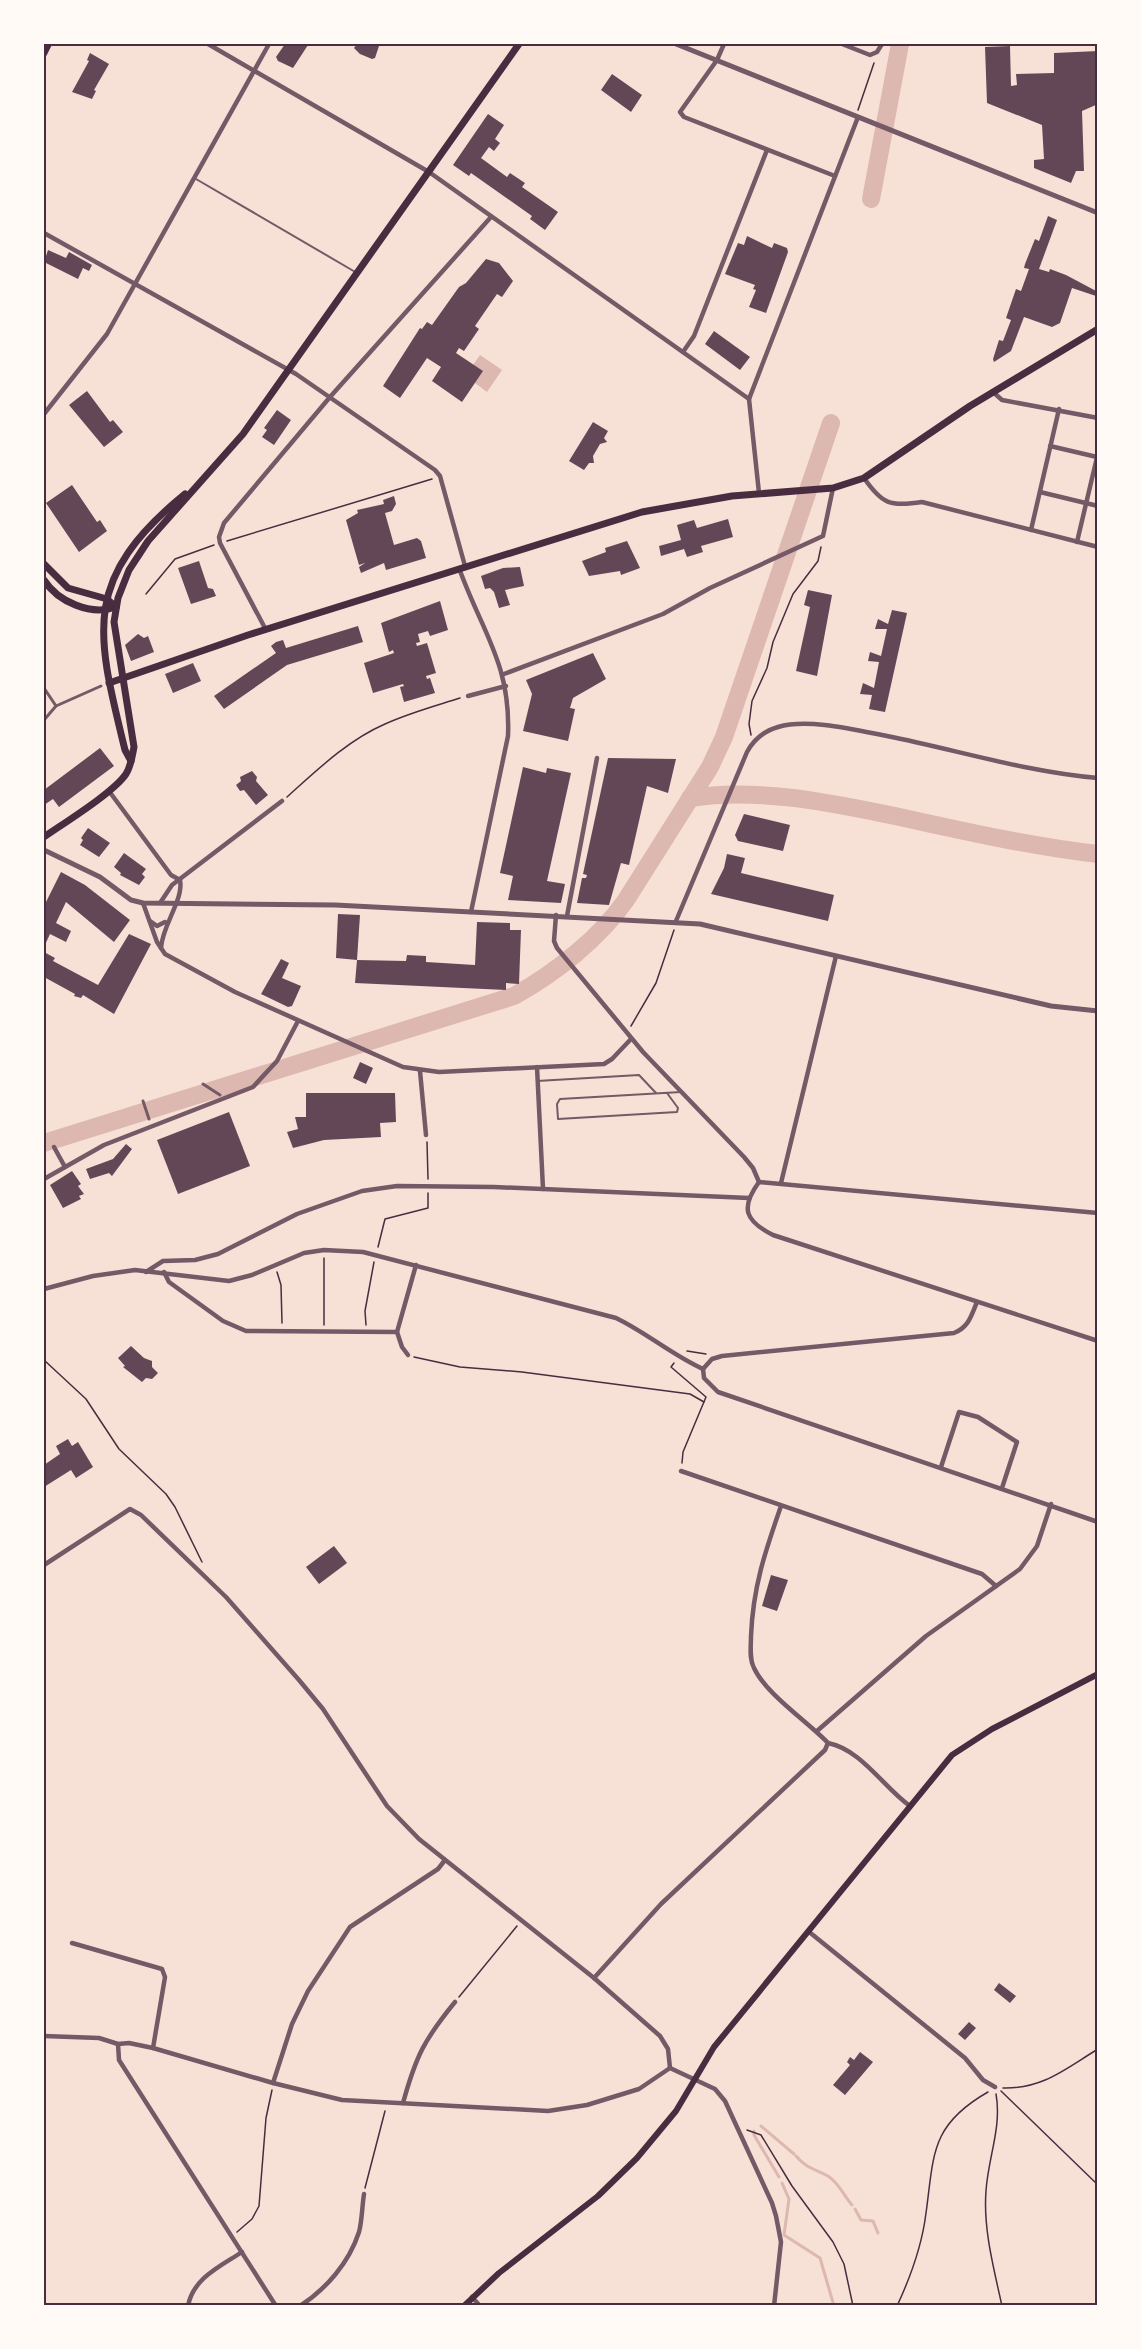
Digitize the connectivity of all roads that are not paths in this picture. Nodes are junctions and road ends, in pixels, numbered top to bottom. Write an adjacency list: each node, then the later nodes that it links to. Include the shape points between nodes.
1 (49, 44): 9 (main road)
2 (208, 44): 11 (street)
3 (269, 44): 11 (street)
4 (519, 44): 14 (main road)
5 (675, 44): 10 (street)
6 (724, 44): 10 (street)
7 (842, 44): 8 (street, via 870,55)
8 (882, 44)
9 (44, 54)
10 (717, 60): 12 (street); 13 (street, via 680,112)
11 (252, 70): 14 (street); 16 (street)
12 (858, 117): 15 (street); 17 (street)
13 (767, 150): 15 (street); 23 (street, via 694,336)
14 (429, 172): 18 (street); 20 (main road)
15 (835, 176): 27 (street)
16 (193, 177): 20 (lane); 21 (street)
17 (1098, 213)
18 (491, 217): 23 (street); 26 (street)
19 (44, 233): 21 (street)
20 (357, 273): 24 (main road)
21 (135, 284): 24 (street); 29 (street, via 107,334)
22 (1098, 329): 25 (main road)
23 (683, 352): 27 (street)
24 (289, 370): 26 (street); 33 (main road, via 243,434)
25 (993, 392): 28 (street, via 1002,400); 34 (main road)
26 (330, 397): 44 (street, via 440,476); 49 (street, via 224,523 219,537)
27 (749, 399): 37 (street)
28 (1059, 409): 30 (street); 31 (street)
29 (44, 414)
30 (1098, 418)
31 (1050, 446): 32 (street); 36 (street)
32 (1097, 455): 38 (street)
33 (204, 478): 46 (main road, via 143,532 116,574); 47 (main road, via 137,556)
34 (864, 478): 35 (main road); 40 (street, via 881,500 901,505 922,502)
35 (832, 488): 37 (main road); 50 (street, via 824,536 663,614)
36 (1040, 492): 38 (street); 40 (street)
37 (759, 493): 44 (main road, via 642,512)
38 (1086, 504): 39 (street); 41 (street)
39 (1098, 506)
40 (1031, 530): 41 (street)
41 (1077, 542): 42 (street)
42 (1098, 547)
43 (44, 564): 46 (main road, via 68,588)
44 (462, 567): 49 (main road); 50 (street)
45 (44, 580): 48 (main road, via 63,598)
46 (107, 599): 47 (main road); 48 (main road)
47 (116, 607): 48 (main road); 51 (main road, via 114,622)
48 (104, 612): 52 (main road, via 102,645)
49 (266, 630): 51 (main road)
50 (504, 674): 54 (street)
51 (122, 679): 52 (main road); 60 (main road, via 134,747)
52 (109, 683): 53 (lane); 60 (main road)
53 (100, 686): 57 (street)
54 (506, 686): 56 (street); 70 (street, via 508,736)
55 (44, 688): 57 (street)
56 (468, 696)
57 (56, 706): 58 (street)
58 (44, 720)
59 (597, 758): 72 (street)
60 (131, 761): 62 (main road, via 123,778)
61 (1098, 778): 75 (street, via 859,730 779,727 755,740)
62 (108, 790): 64 (main road); 66 (street, via 171,875)
63 (282, 801): 66 (street)
64 (44, 837)
65 (44, 850): 67 (street, via 100,877 131,900)
66 (180, 880): 68 (street); 69 (street, via 181,892)
67 (143, 903): 68 (street); 74 (street)
68 (160, 903): 69 (street)
69 (175, 903): 70 (street); 73 (street)
70 (471, 912): 71 (street)
71 (556, 915): 72 (street); 80 (street, via 554,941)
72 (567, 916): 75 (street)
73 (167, 918): 74 (street, via 157,926); 76 (street)
74 (148, 919): 76 (street)
75 (676, 921): 77 (street)
76 (161, 949): 79 (street, via 198,972)
77 (836, 956): 78 (street, via 1051,1006); 96 (street)
78 (1098, 1011)
79 (298, 1021): 82 (street, via 364,1052); 93 (street, via 277,1061 256,1085 104,1145)
80 (631, 1038): 81 (street, via 604,1064); 85 (street)
81 (537, 1067): 82 (street); 83 (street)
82 (420, 1071): 91 (street)
83 (537, 1081): 86 (lane, via 639,1075); 97 (street)
84 (203, 1084): 88 (street)
85 (681, 1092): 87 (lane); 95 (street, via 753,1167)
86 (657, 1094): 87 (lane); 87 (lane, via 560,1099 558,1119 675,1114 678,1108)
87 (667, 1094)
88 (220, 1095)
89 (143, 1101): 90 (street)
90 (149, 1119)
91 (426, 1135)
92 (54, 1147): 93 (street)
93 (66, 1167): 94 (street)
94 (44, 1179)
95 (759, 1182): 96 (street); 98 (street)
96 (782, 1183): 99 (street)
97 (543, 1189): 98 (street); 101 (street, via 428,1184 362,1191 297,1214 218,1254 195,1260 163,1261)
98 (749, 1198): 104 (street, via 747,1211 752,1222 773,1235)
99 (1098, 1213)
100 (416, 1265): 102 (street, via 363,1252 324,1250 289,1257 229,1281); 105 (street); 108 (street, via 616,1318 678,1358)
101 (146, 1272): 102 (street); 103 (street, via 90,1276)
102 (164, 1272): 105 (street, via 169,1282 232,1327 260,1332)
103 (44, 1288)
104 (977, 1302): 106 (street); 108 (street, via 969,1322 954,1333 722,1356 712,1359)
105 (397, 1332): 107 (street)
106 (1098, 1341)
107 (408, 1355)
108 (703, 1369): 109 (street, via 704,1378 718,1392)
109 (941, 1467): 111 (street); 111 (street, via 959,1412 978,1418 1017,1442)
110 (681, 1471): 113 (street)
111 (1002, 1488): 112 (street)
112 (1051, 1504): 114 (street); 116 (street, via 1028,1560)
113 (781, 1506): 116 (street, via 982,1574); 118 (street, via 752,1601 751,1659 758,1674)
114 (1098, 1522)
115 (44, 1565): 121 (street, via 130,1509 141,1515 200,1571 323,1709 387,1806 418,1839)
116 (996, 1586): 118 (street, via 926,1636)
117 (1098, 1674): 120 (main road, via 970,1742 952,1755)
118 (816, 1731): 119 (street)
119 (828, 1743): 120 (street, via 864,1764); 124 (street, via 661,1904)
120 (910, 1806): 122 (main road)
121 (445, 1860): 124 (street); 131 (street, via 438,1869 350,1927 308,1991)
122 (808, 1931): 130 (main road, via 714,2047); 132 (street)
123 (72, 1943): 128 (street, via 162,1968 165,1977)
124 (594, 1978): 129 (street, via 660,2036 668,2049)
125 (455, 2002): 133 (street, via 415,2059)
126 (44, 2036): 127 (street, via 99,2038)
127 (118, 2044): 128 (street); 135 (street, via 119,2060)
128 (153, 2048): 131 (street)
129 (670, 2068): 130 (street); 133 (street, via 639,2089 587,2105 548,2111)
130 (696, 2079): 136 (main road, via 676,2111 615,2181); 142 (street, via 715,2089 725,2101 772,2203 781,2242)
131 (273, 2083): 133 (street, via 342,2100)
132 (995, 2087)
133 (403, 2103)
134 (364, 2194): 139 (street, via 359,2232 349,2253 327,2285)
135 (242, 2252): 137 (street, via 203,2278 194,2288); 138 (street)
136 (472, 2297): 140 (main road); 141 (street)
137 (188, 2306)
138 (276, 2306)
139 (300, 2306)
140 (464, 2306)
141 (480, 2306)
142 (774, 2306)

